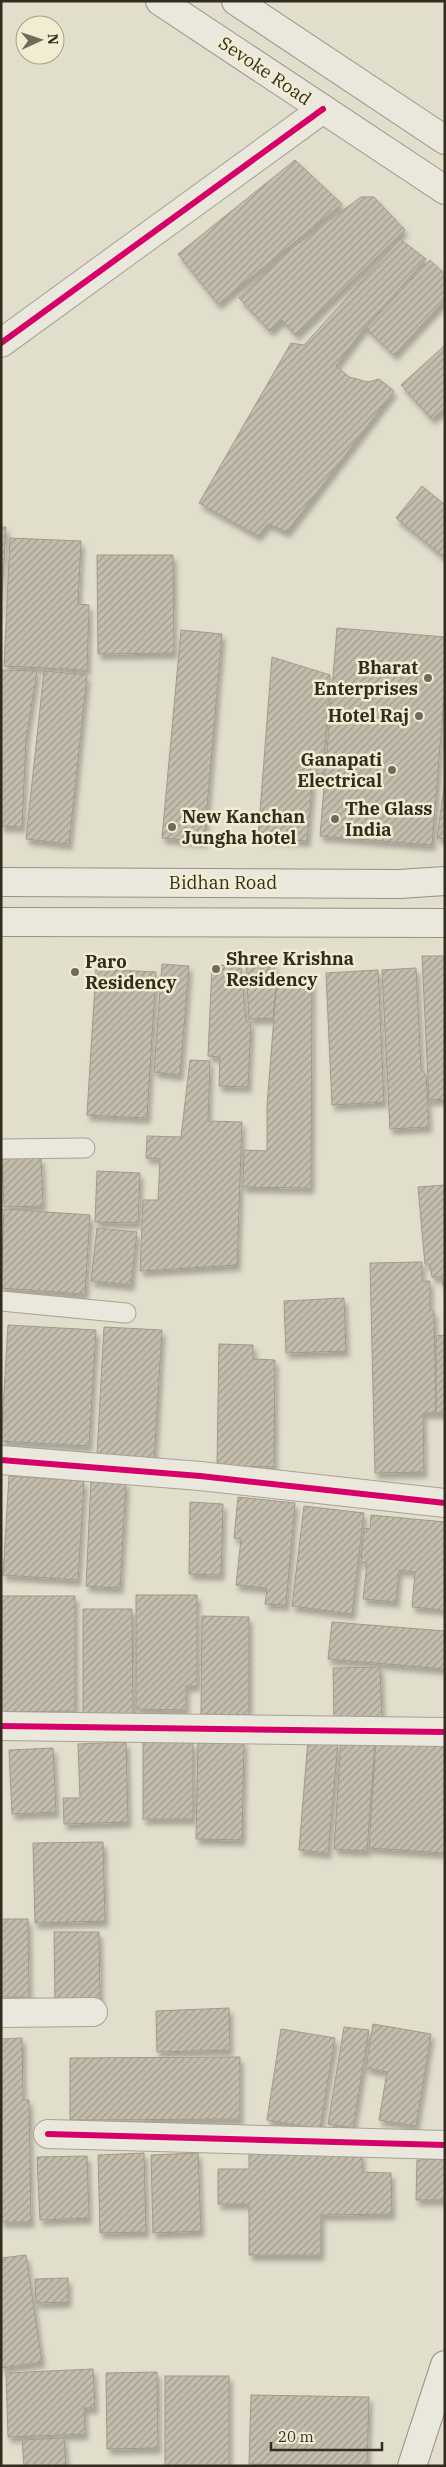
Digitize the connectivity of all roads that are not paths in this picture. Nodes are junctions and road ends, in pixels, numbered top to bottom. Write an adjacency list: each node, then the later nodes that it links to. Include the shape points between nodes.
1 (160, 1): 3 (street, Sevoke Road)
2 (236, 1): 4 (street)
3 (323, 109): 5 (street, Sevoke Road); 6 (street)
4 (445, 140)
5 (445, 190)
6 (1, 343)
7 (445, 881): 8 (street, Bidhan Road, via 399,884)
8 (1, 882)
9 (1, 922): 10 (street)
10 (445, 923)
11 (85, 1148): 12 (lane)
12 (1, 1149)
13 (1, 1300): 14 (lane)
14 (126, 1313)
15 (1, 1460): 16 (street, via 200,1476)
16 (445, 1502)
17 (1, 1726): 18 (street)
18 (445, 1732)
19 (1, 2012): 20 (street)
20 (93, 2012)
21 (48, 2134): 22 (street)
22 (445, 2145)
23 (445, 2364): 24 (street)
24 (412, 2466)

